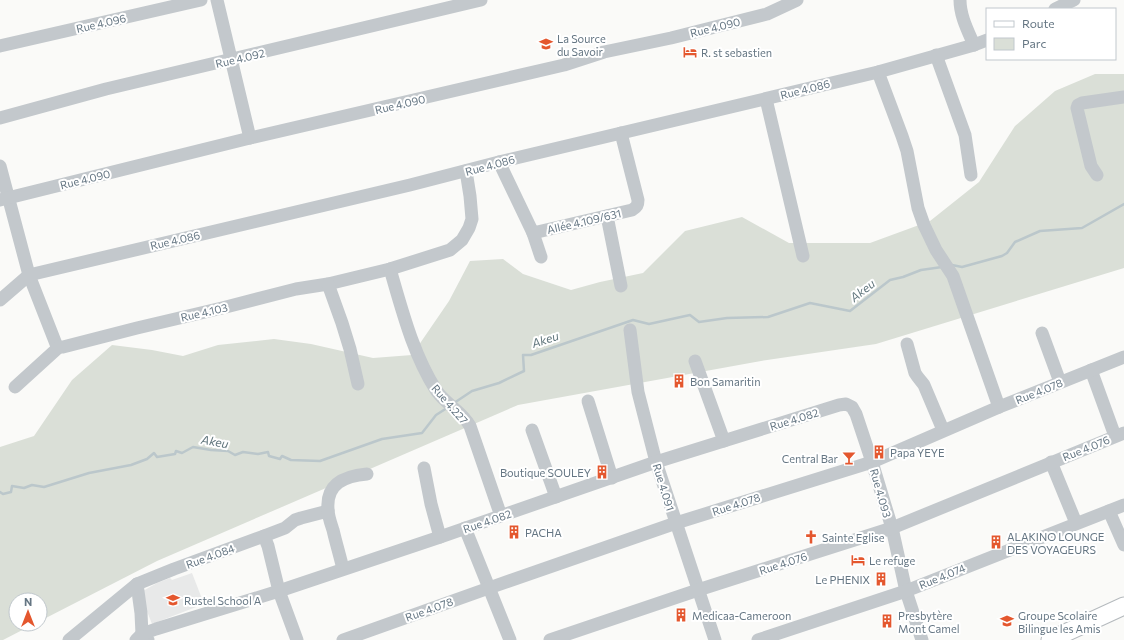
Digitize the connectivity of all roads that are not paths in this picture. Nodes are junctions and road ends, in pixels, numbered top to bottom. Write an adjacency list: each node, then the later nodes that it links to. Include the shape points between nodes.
1 (201, 0): 10 (street, Rue 4.096)
2 (217, 0): 12 (street)
3 (481, 0): 12 (street, Rue 4.092)
4 (797, 0): 18 (street, Rue 4.090, via 767,14 604,52 564,65)
5 (960, 0): 9 (street, via 964,20)
6 (1074, 0): 7 (street)
7 (1058, 8)
8 (986, 40): 9 (street, Rue 4.086)
9 (974, 45): 11 (street, Rue 4.086)
10 (0, 46)
11 (936, 55): 13 (street, Rue 4.086); 23 (street, via 965,135)
12 (230, 60): 16 (street, Rue 4.092, via 106,89); 18 (street)
13 (878, 72): 15 (street, Rue 4.086); 46 (street, via 907,151 918,208 924,225 956,281)
14 (1124, 97): 22 (street, via 1078,105 1091,166)
15 (766, 99): 17 (street, Rue 4.086); 27 (street)
16 (0, 118)
17 (621, 133): 19 (street, Rue 4.086); 25 (street, Allée 4.109/631, via 638,204 632,210)
18 (250, 138): 24 (street, Rue 4.090)
19 (499, 162): 21 (street, Rue 4.086); 26 (street, Allée 4.109/631)
20 (0, 166): 24 (street)
21 (466, 172): 29 (street, Rue 4.103, via 472,212 469,228 462,240 450,250); 30 (street, Rue 4.086)
22 (1097, 175)
23 (971, 176)
24 (4, 199): 30 (street)
25 (607, 216): 26 (street, Allée 4.109/631); 32 (street)
26 (533, 233): 28 (street)
27 (803, 256)
28 (541, 257)
29 (390, 269): 31 (street, Rue 4.103); 61 (street, Rue 4.227, via 421,363 437,391 470,426)
30 (28, 275): 33 (street, Rue 4.086); 37 (street)
31 (328, 284): 37 (street, Rue 4.103, via 296,289 63,347); 42 (street, via 350,349)
32 (621, 286)
33 (0, 300)
34 (630, 330): 51 (street, Rue 4.091, via 638,392)
35 (1042, 333): 41 (street)
36 (907, 344): 48 (street, via 915,373 921,379)
37 (58, 346): 43 (street)
38 (1124, 357): 40 (street, Rue 4.078)
39 (695, 361): 50 (street)
40 (1091, 370): 41 (street, Rue 4.078); 49 (street)
41 (1060, 382): 46 (street, Rue 4.078)
42 (358, 384)
43 (15, 387)
44 (588, 401): 56 (street)
45 (839, 405): 50 (street, Rue 4.082); 52 (street, Rue 4.093, via 846,404 854,410)
46 (999, 407): 48 (street, Rue 4.078)
47 (532, 430): 57 (street)
48 (944, 430): 52 (street, Rue 4.078)
49 (1120, 435): 53 (street, Rue 4.076)
50 (724, 441): 51 (street, Rue 4.082)
51 (656, 462): 56 (street, Rue 4.082); 62 (street, Rue 4.091)
52 (872, 462): 62 (street, Rue 4.078); 65 (street, Rue 4.093)
53 (1051, 462): 63 (street); 65 (street, Rue 4.076)
54 (424, 468): 67 (street)
55 (367, 474): 59 (street, via 345,478 334,485 329,493)
56 (612, 478): 57 (street, Rue 4.082)
57 (556, 497): 61 (street, Rue 4.082)
58 (1124, 505): 60 (street, Rue 4.074)
59 (328, 511): 66 (street, Rue 4.084, via 295,520 284,528); 69 (street)
60 (1109, 511): 63 (street, Rue 4.074); 68 (street)
61 (501, 516): 64 (street, Rue 4.082)
62 (676, 523): 71 (street, Rue 4.078); 72 (street, Rue 4.091)
63 (1076, 523): 74 (street, Rue 4.074)
64 (465, 528): 67 (street, Rue 4.082); 71 (street)
65 (892, 528): 72 (street, Rue 4.076); 74 (street, Rue 4.093)
66 (264, 536): 70 (street, Rue 4.084); 73 (street)
67 (440, 537): 69 (street, Rue 4.082)
68 (1124, 545)
69 (343, 569): 73 (street, Rue 4.082)
70 (137, 584): 76 (street); 77 (street, Rue 4.084)
71 (489, 588): 79 (street, Rue 4.078); 80 (street)
72 (698, 590): 81 (street, Rue 4.076); 82 (street, Rue 4.091)
73 (279, 591): 76 (street, Rue 4.082, via 156,629); 78 (street)
74 (906, 591): 83 (street, Rue 4.074); 84 (street, Rue 4.093)
75 (1124, 606): 85 (main road)
76 (142, 638)
77 (69, 640)
78 (297, 640)
79 (343, 640)
80 (510, 640)
81 (550, 640)
82 (715, 640)
83 (758, 640)
84 (922, 640)
85 (1050, 640)

